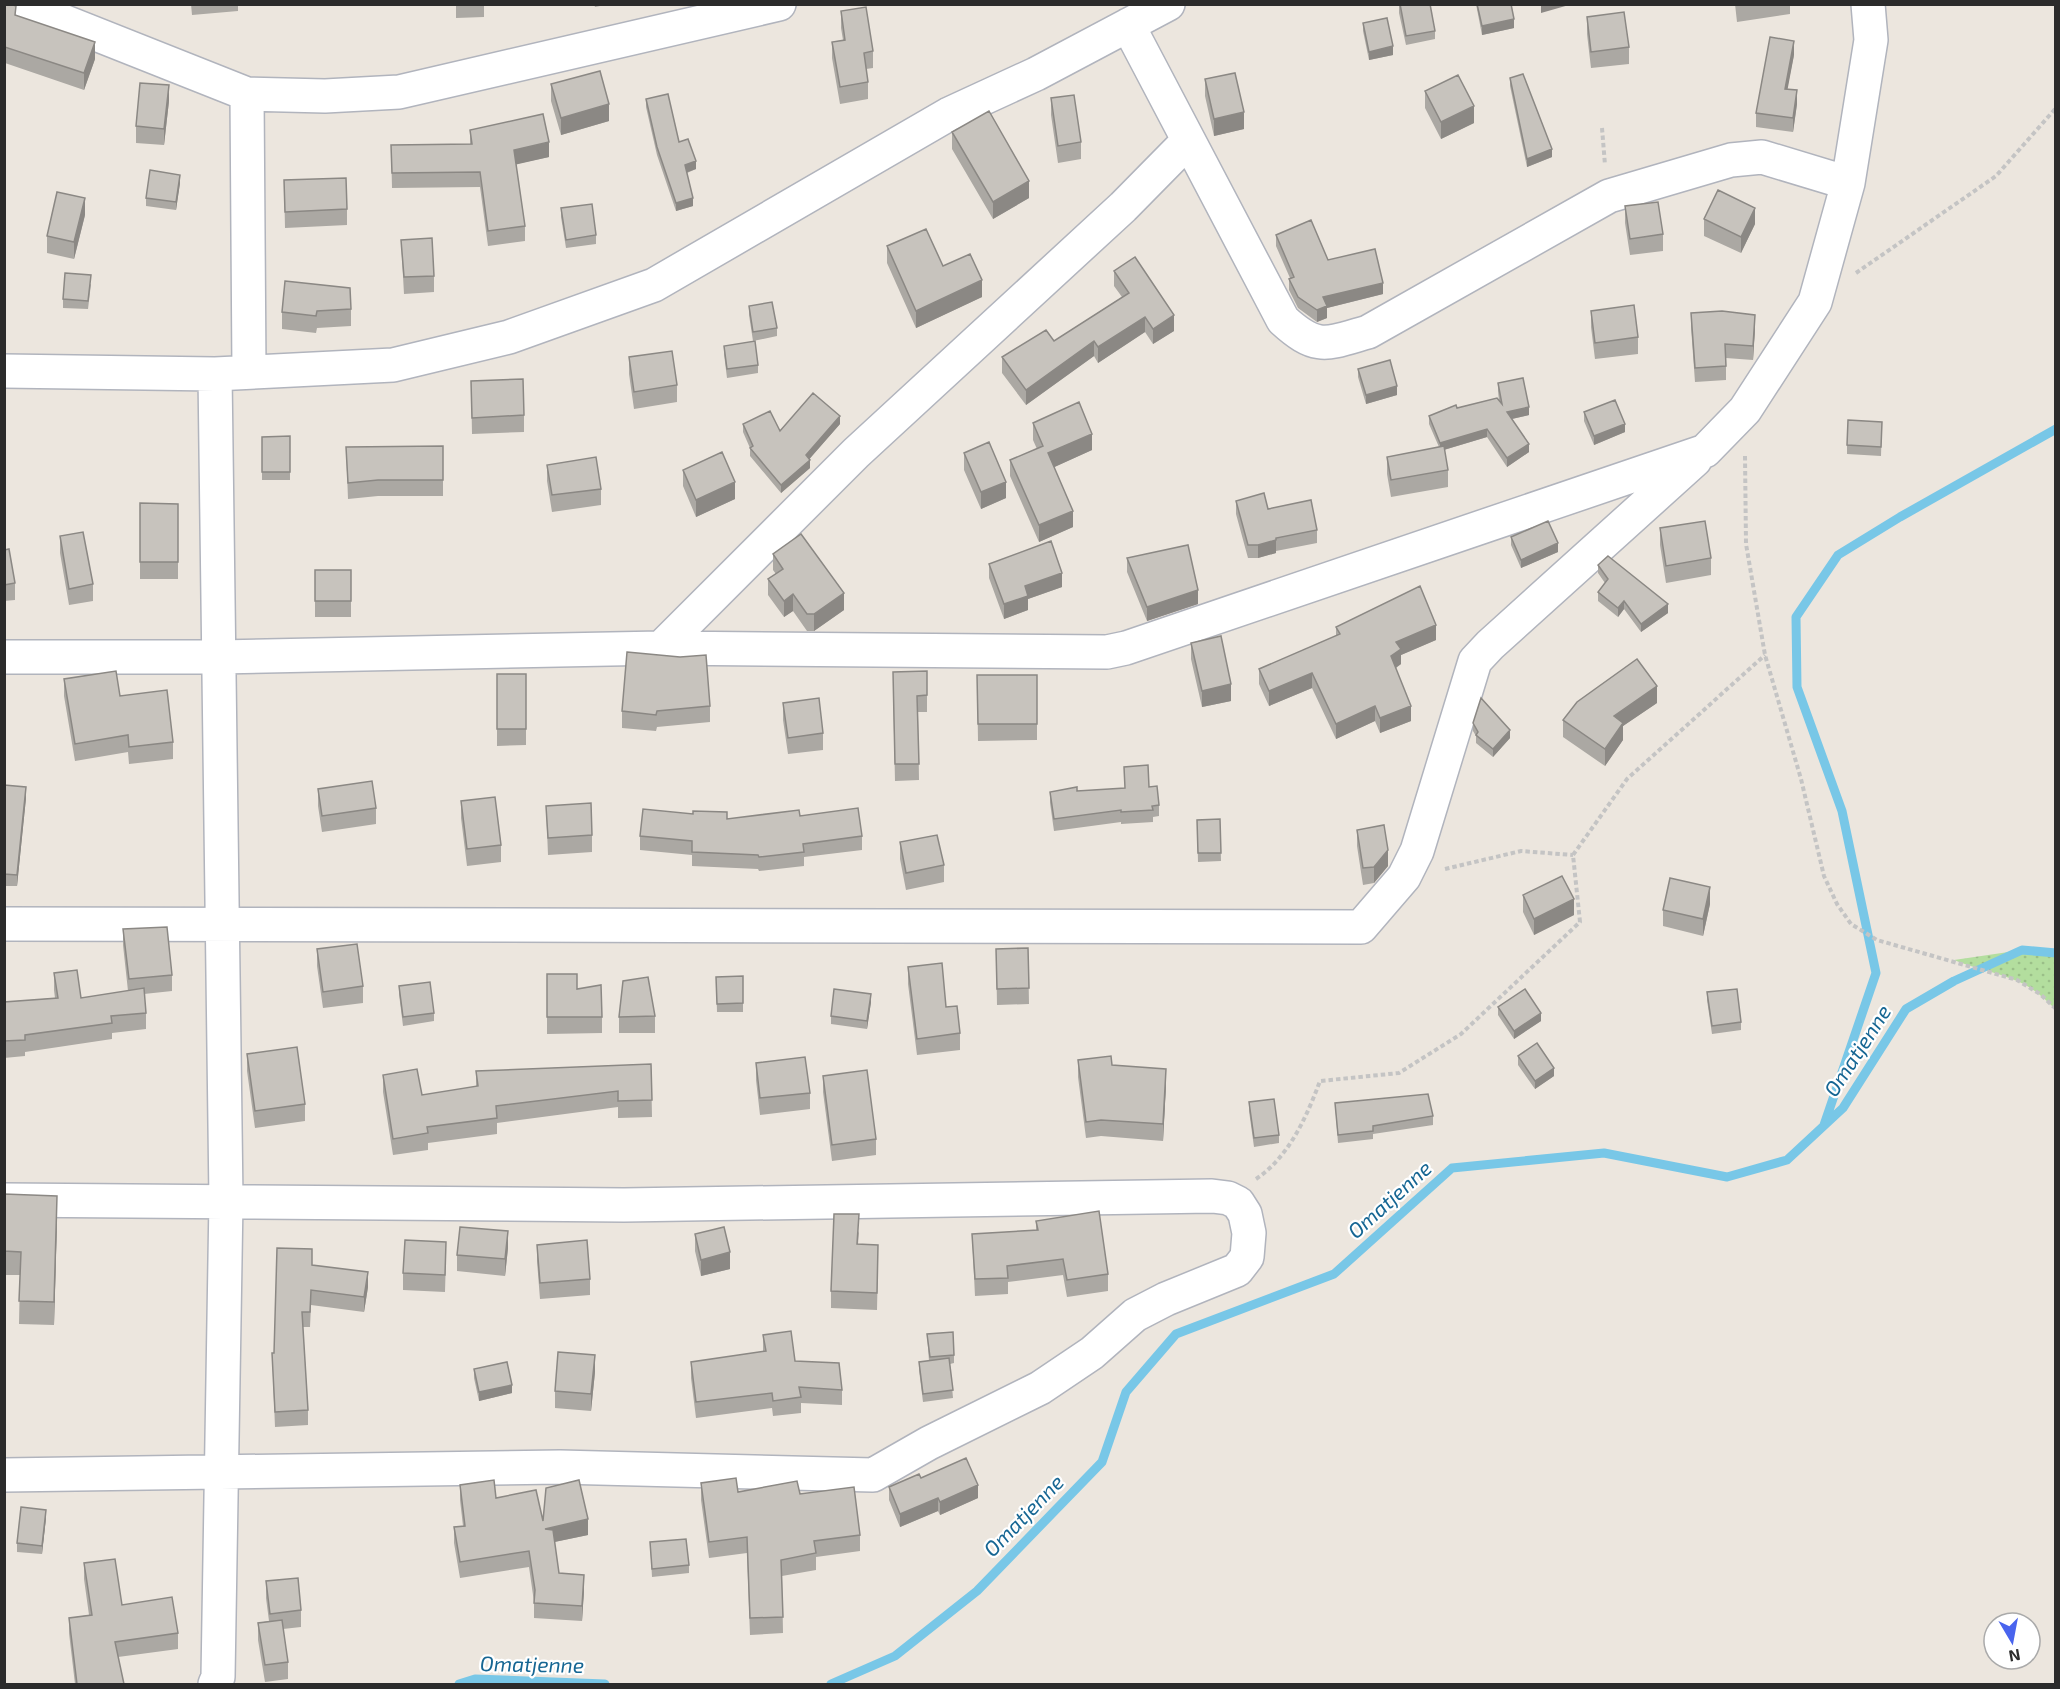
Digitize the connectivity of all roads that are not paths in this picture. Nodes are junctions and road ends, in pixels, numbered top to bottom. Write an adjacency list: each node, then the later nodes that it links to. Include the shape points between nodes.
1 (20, 4): 6 (street)
2 (778, 4): 6 (street, via 399,92 325,96)
3 (1868, 4): 8 (street, via 1871,40)
4 (1160, 7): 5 (street)
5 (1128, 25): 7 (street); 10 (street, via 949,114 654,285 509,337 393,365)
6 (247, 94): 10 (street)
7 (1188, 141): 8 (street, via 1283,320 1304,339 1331,343 1368,332 1609,196 1731,160 1762,156); 13 (street, via 1123,207 856,453)
8 (1848, 183): 12 (street, via 1815,302 1745,410)
9 (4, 371): 11 (street)
10 (249, 372): 11 (street)
11 (215, 374): 15 (street)
12 (1705, 451): 13 (street, via 1117,650); 17 (street, via 1475,661 1417,851 1404,877 1361,927)
13 (661, 648): 15 (street)
14 (4, 657): 15 (street)
15 (219, 657): 17 (street)
16 (4, 924): 17 (street)
17 (222, 926): 19 (street)
18 (4, 1200): 19 (street)
19 (226, 1200): 20 (street); 20 (street, via 624,1205 1228,1198 1238,1203 1245,1214 1249,1233 1246,1257 1237,1270 1136,1315 1092,1353 1040,1388 873,1475 560,1467)
20 (223, 1473): 21 (street); 22 (street)
21 (4, 1475)
22 (215, 1684)

